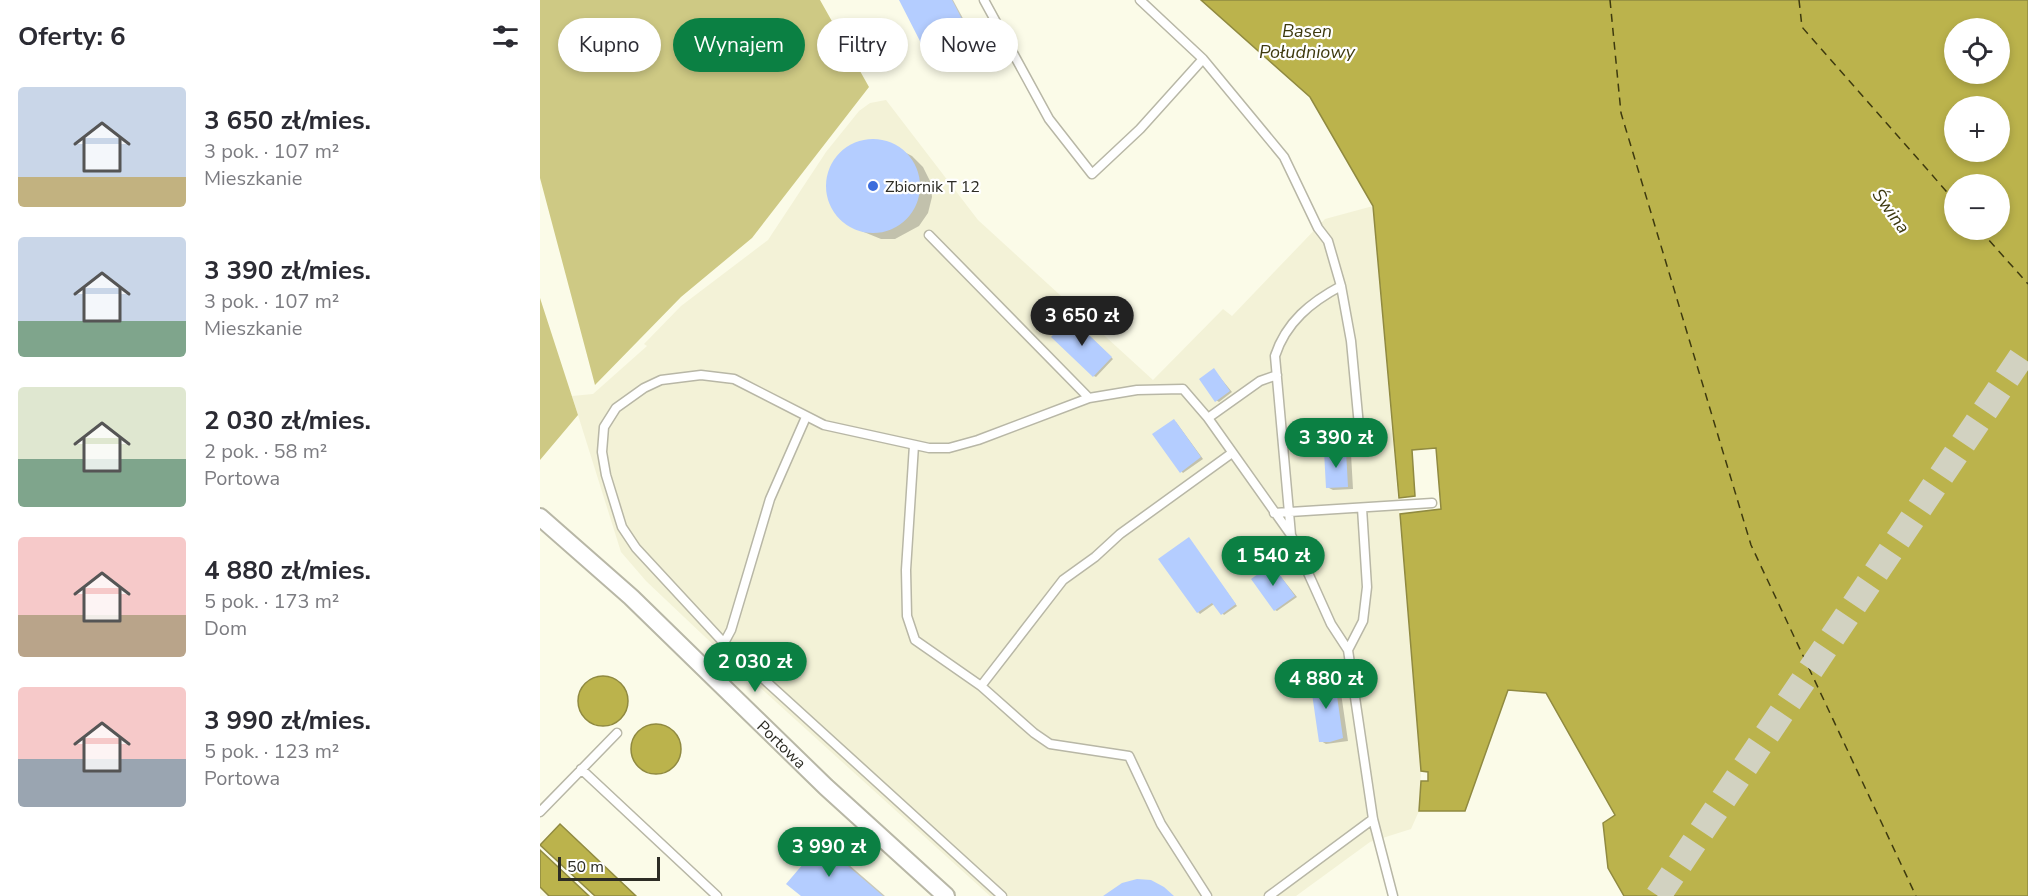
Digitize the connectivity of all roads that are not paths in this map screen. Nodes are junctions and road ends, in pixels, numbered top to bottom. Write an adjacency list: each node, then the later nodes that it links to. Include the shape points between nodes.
1 (984, 0): 3 (lane, via 1049,119 1092,174 1140,129)
2 (1140, 0): 3 (lane)
3 (1203, 58): 5 (lane, via 1284,158 1328,241)
4 (929, 235): 7 (lane)
5 (1341, 286): 6 (lane, via 1314,300 1293,322 1275,356); 10 (lane, via 1352,341)
6 (1277, 375): 9 (lane, via 1260,381); 15 (lane)
7 (1089, 398): 9 (lane, via 1137,390 1183,389); 11 (lane, via 949,448)
8 (806, 417): 11 (lane, via 824,425); 19 (lane, via 770,499); 19 (lane, via 734,379 701,375 662,380 644,387 616,408 604,427 602,453 622,526 636,548)
9 (1208, 418): 12 (lane)
10 (1359, 426)
11 (914, 445): 21 (lane, via 906,570 910,629 915,640)
12 (1232, 453): 16 (lane); 21 (lane, via 1063,580)
13 (1432, 503): 14 (lane)
14 (1362, 508): 15 (lane); 20 (lane, via 1366,598 1363,621)
15 (1290, 512): 16 (lane); 18 (lane)
16 (1274, 513): 18 (lane)
17 (540, 517): 27 (street, Portowa, via 631,597 826,787)
18 (1291, 535): 20 (lane, via 1331,624)
19 (724, 643): 28 (lane)
20 (1348, 650): 25 (lane)
21 (981, 686): 29 (lane, via 1050,744 1129,756 1161,824)
22 (617, 733): 23 (lane)
23 (581, 769): 24 (lane); 26 (lane)
24 (540, 812)
25 (1373, 819): 30 (lane); 31 (lane)
26 (717, 896)
27 (946, 896)
28 (1002, 896)
29 (1207, 896)
30 (1269, 896)
31 (1393, 896)

